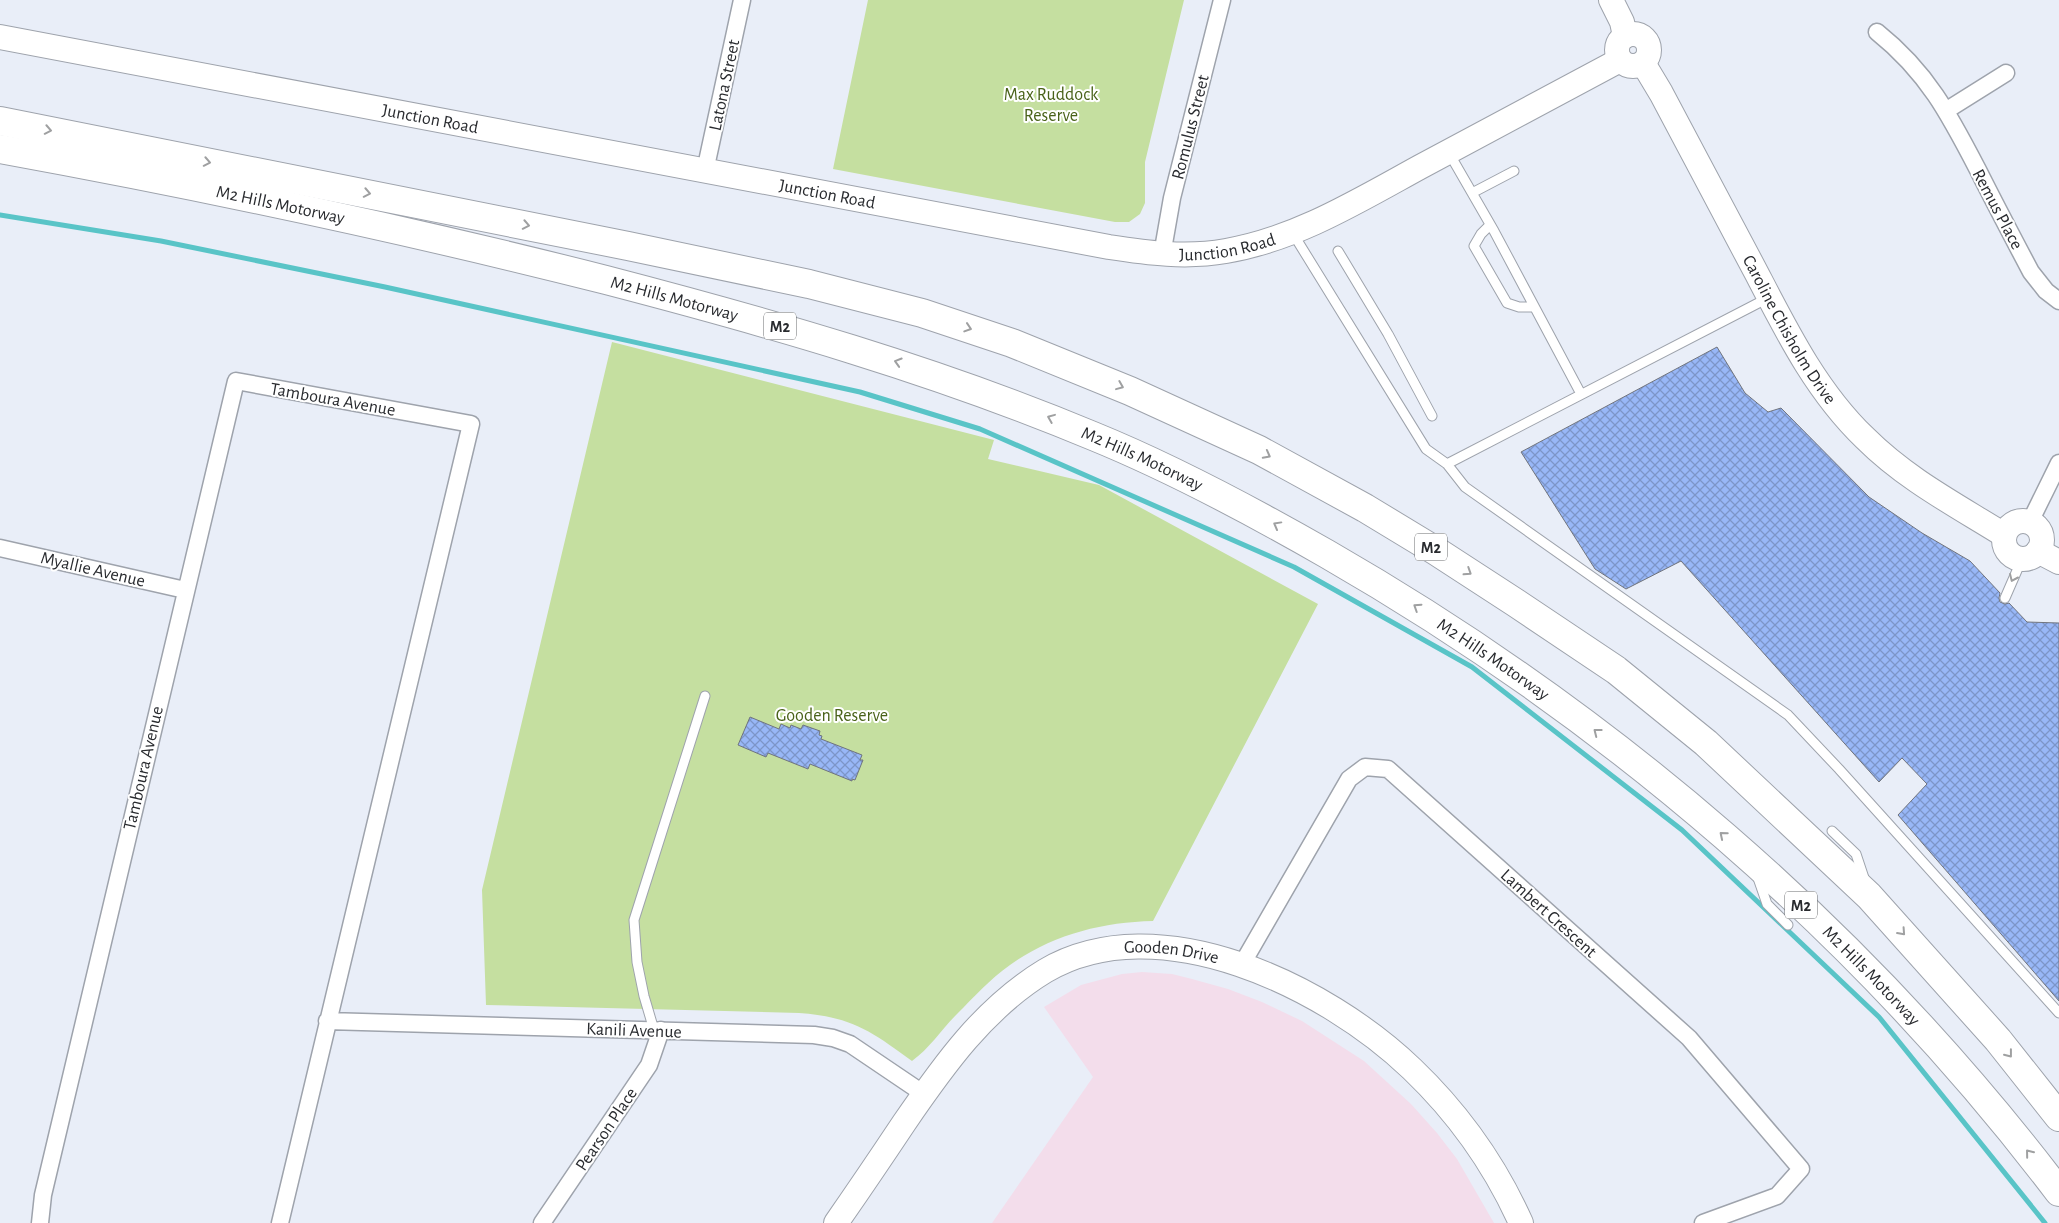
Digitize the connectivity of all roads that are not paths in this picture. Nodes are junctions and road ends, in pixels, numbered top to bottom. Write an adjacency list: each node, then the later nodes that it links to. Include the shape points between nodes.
1 (742, 0): 12 (street, Latona Street)
2 (1222, 0): 18 (street, Romulus Street, via 1172,198)
3 (1611, 0): 6 (street, via 1625,36 1617,46)
4 (1877, 32): 8 (street, Remus Place, via 1913,65)
5 (0, 37): 12 (street, Junction Road)
6 (1631, 61): 11 (street, Junction Road); 19 (street, Caroline Chisholm Drive, via 1661,93)
7 (2006, 73): 8 (street)
8 (1947, 110): 20 (street, Remus Place, via 2031,272)
9 (0, 121): 36 (highway, M2 Hills Motorway / M2, one-way to 36, via 809,284 922,313 994,337 1121,387 1258,450 1365,508 1616,670 1706,743)
10 (0, 149): 35 (highway, M2 Hills Motorway / M2, one-way to 10, via 1592,728 1502,662 1403,597 1271,522 1096,436 907,365 645,290 370,223 133,173)
11 (1449, 152): 14 (lane); 16 (street, Junction Road, via 1323,220)
12 (705, 171): 18 (street, Junction Road, via 1109,247)
13 (1514, 171): 14 (lane)
14 (1472, 193): 15 (lane)
15 (1490, 225): 21 (lane); 21 (lane, via 1474,246 1507,304)
16 (1292, 232): 18 (street, Junction Road, via 1226,251); 25 (lane, via 1426,450)
17 (1338, 251): 23 (lane)
18 (1162, 254)
19 (1769, 298): 22 (lane); 27 (street, Caroline Chisholm Drive, via 1814,378 1863,437 1930,491)
20 (2059, 301)
21 (1534, 307): 22 (lane)
22 (1581, 394): 25 (lane)
23 (1432, 416)
24 (2059, 463): 26 (street)
25 (1447, 464): 39 (lane, via 1465,487 1788,715)
26 (2030, 522): 27 (street, via 2013,523); 29 (street, via 2042,534 2042,541)
27 (2004, 535): 29 (street, via 2006,549 2016,558)
28 (0, 548): 31 (street, Myallie Avenue)
29 (2030, 555): 30 (street); 32 (lane, one-way to 32)
30 (2059, 562)
31 (185, 590): 40 (street, Tamboura Avenue, via 236,382 471,424); 45 (street, Tamboura Avenue, via 43,1195)
32 (2005, 598)
33 (705, 696): 41 (lane, via 634,920 637,962 644,996)
34 (1832, 830): 36 (lane, via 1856,854)
35 (1751, 858): 37 (lane, via 1767,904); 44 (highway, M2 Hills Motorway / M2, one-way to 35, via 1995,1110 1891,993)
36 (1869, 896): 43 (highway, M2 Hills Motorway / M2, one-way to 43, via 1998,1040)
37 (1788, 924)
38 (1241, 966): 42 (street, Gooden Drive, via 1190,951 1148,946 1113,948 1061,963 999,1005 971,1033); 49 (street, Gooden Drive, via 1317,1000 1370,1034 1411,1068 1452,1111 1473,1139); 50 (street, Lambert Crescent, via 1349,779 1365,767 1388,769 1689,1038 1801,1170 1777,1196)
39 (2059, 1013)
40 (327, 1020): 41 (street, Kanili Avenue); 46 (street, Tamboura Avenue)
41 (658, 1030): 42 (street, Kanili Avenue, via 834,1038 850,1044); 47 (street, Pearson Place, via 649,1066)
42 (924, 1094): 48 (street, Gooden Drive)
43 (2059, 1117)
44 (2059, 1192)
45 (40, 1223)
46 (280, 1223)
47 (542, 1223)
48 (836, 1223)
49 (1522, 1223)
50 (1703, 1223)

